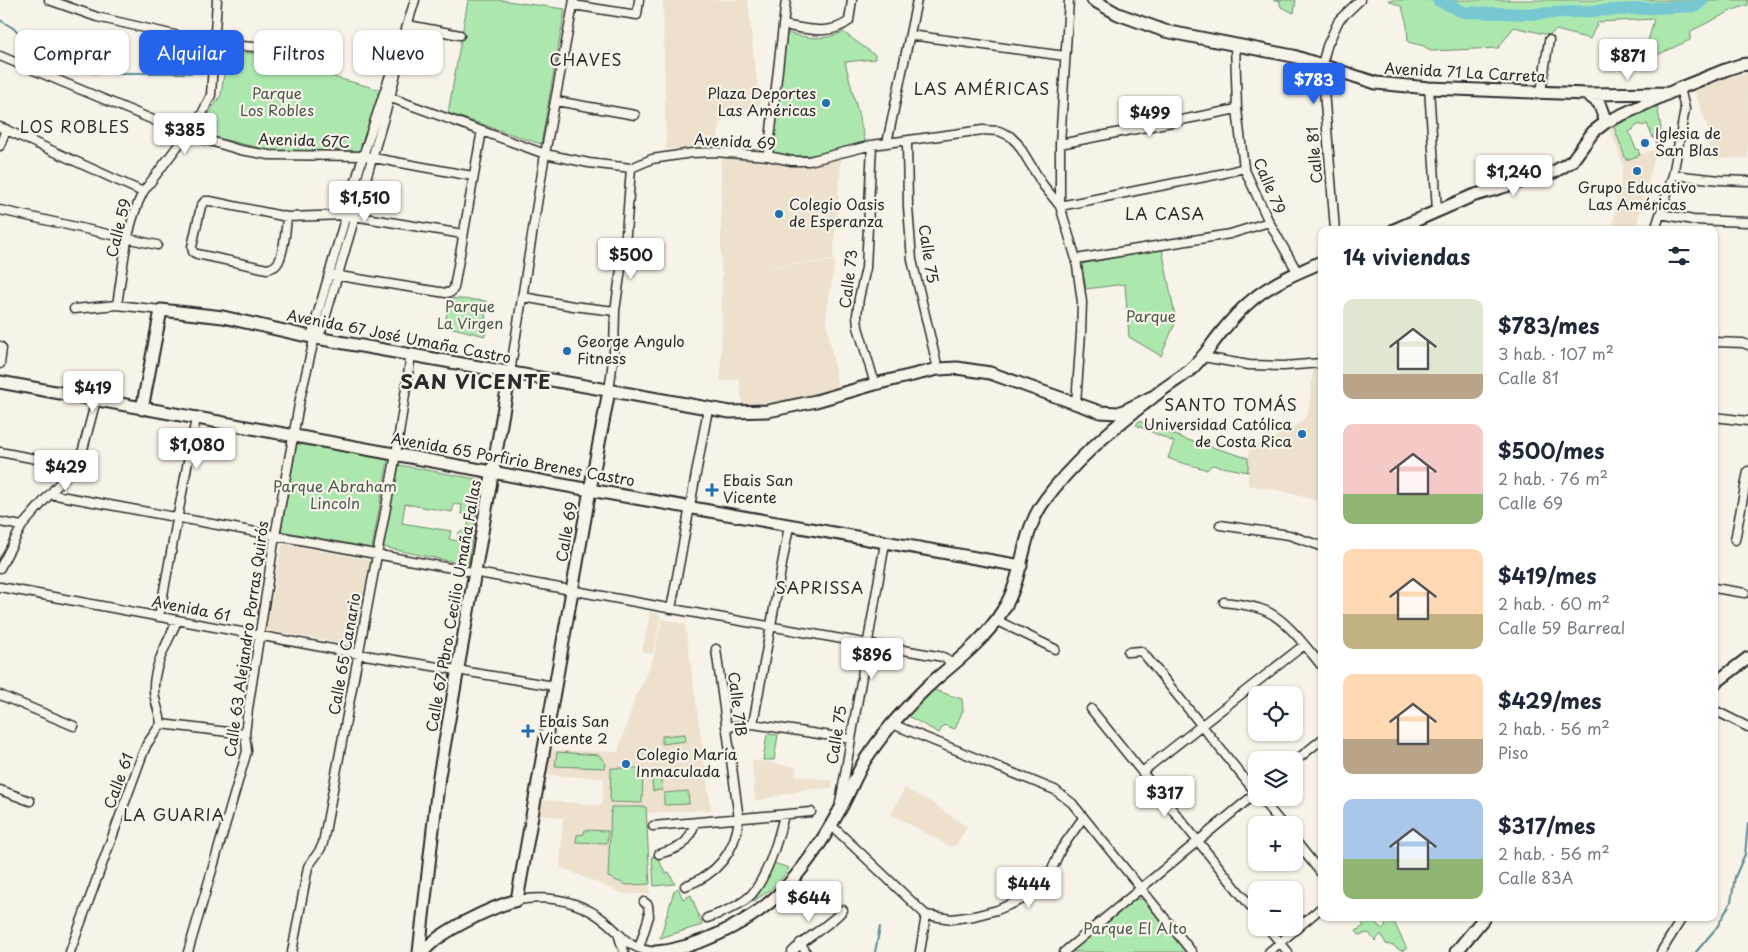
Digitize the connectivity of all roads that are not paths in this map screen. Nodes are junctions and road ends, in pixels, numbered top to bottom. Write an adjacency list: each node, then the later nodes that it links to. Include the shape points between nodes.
1 (49, 0): 14 (street, via 97,17)
2 (217, 0): 15 (street, Calle 59)
3 (414, 0): 12 (street)
4 (639, 0): 11 (street, via 636,16)
5 (786, 0): 13 (street)
6 (852, 0): 13 (street, via 849,21 841,28 826,31)
7 (917, 0): 17 (street)
8 (1069, 0): 21 (street)
9 (1093, 0): 19 (main road, Avenida 71 La Carreta, via 1149,26)
10 (1360, 0): 23 (street, Calle 81, via 1339,20)
11 (573, 3): 31 (street, Calle 67 Pbro. Cecilio Umaña Fallas)
12 (408, 25): 16 (street); 30 (street, Calle 63 Alejandro Porras Quirós)
13 (784, 25): 44 (street)
14 (153, 30)
15 (215, 30)
16 (460, 35)
17 (910, 35): 21 (street); 39 (street)
18 (1549, 40): 27 (street)
19 (1235, 44): 23 (main road, Avenida 71 La Carreta, via 1293,56); 32 (street, Calle 79)
20 (0, 56): 37 (street, Avenida 67C)
21 (1065, 56): 40 (street)
22 (1748, 64): 26 (main road)
23 (1322, 66): 25 (main road, Avenida 71 La Carreta, via 1366,81); 60 (street, Calle 81)
24 (212, 75): 37 (street, Calle 59, via 211,95)
25 (1429, 88): 27 (main road, Avenida 71 La Carreta); 54 (street)
26 (1680, 88): 28 (main road); 48 (street, via 1685,109)
27 (1541, 92): 29 (main road, Avenida 71 La Carreta)
28 (1668, 93): 29 (main road, Avenida 71 La Carreta); 34 (main road)
29 (1587, 94): 34 (main road, via 1599,103)
30 (387, 96): 36 (street, Avenida 69); 45 (street, Calle 63 Alejandro Porras Quirós)
31 (556, 101): 33 (street); 43 (street, Calle 67 Pbro. Cecilio Umaña Fallas)
32 (1237, 109): 40 (street); 47 (street, Calle 79)
33 (635, 115)
34 (1606, 122): 54 (main road, via 1572,161 1554,172 1472,196)
35 (3, 128): 41 (street); 51 (street)
36 (482, 130): 43 (street, Avenida 69); 49 (street)
37 (187, 134): 45 (street, Avenida 67C, via 269,155); 51 (street, Calle 59)
38 (907, 140): 39 (street, Avenida 69); 52 (street, Avenida 69, via 983,130 999,131 1018,144); 83 (street, Calle 75, via 912,260)
39 (888, 143): 42 (street, Avenida 69)
40 (1060, 144): 52 (street)
41 (0, 146)
42 (872, 146): 44 (street, Avenida 69, via 809,161); 86 (street, Calle 73, via 866,268 857,315)
43 (545, 154): 46 (street, Avenida 69); 70 (street, Calle 67 Pbro. Cecilio Umaña Fallas)
44 (768, 156): 46 (street, Avenida 69, via 692,153 652,159)
45 (367, 157): 49 (street, Avenida 67C); 56 (street, Calle 63 Alejandro Porras Quirós)
46 (631, 168): 74 (street, Calle 69)
47 (1244, 168): 52 (street); 58 (street, Calle 79)
48 (1673, 175): 50 (street); 55 (street)
49 (472, 176): 63 (street)
50 (1748, 181)
51 (144, 192): 64 (street, Calle 59, via 136,206)
52 (1060, 206): 66 (street)
53 (0, 210): 64 (street)
54 (1437, 211): 61 (main road)
55 (1661, 214): 59 (street, via 1693,220); 62 (street)
56 (351, 216): 57 (street); 63 (street); 69 (street, Calle 63 Alejandro Porras Quirós)
57 (288, 217): 57 (street, via 205,201 201,206 193,252 273,268 281,256)
58 (1269, 222): 66 (street, via 1230,234); 68 (street, Calle 79)
59 (1748, 222)
60 (1335, 226)
61 (1403, 226)
62 (1656, 226)
63 (463, 234): 69 (street, via 451,292)
64 (127, 239): 65 (street); 71 (street, Calle 59)
65 (158, 245)
66 (1076, 259): 90 (street, via 1082,310)
67 (1318, 263): 68 (main road)
68 (1298, 273): 80 (main road, via 1271,286 1248,304 1224,328)
69 (334, 275): 75 (street, Calle 63 Alejandro Porras Quirós, via 322,330)
70 (523, 297): 74 (street); 84 (street, Calle 67 Pbro. Cecilio Umaña Fallas)
71 (117, 305): 72 (street, Avenida 67 José Umaña Castro); 73 (street, Avenida 67 José Umaña Castro)
72 (74, 309)
73 (162, 310): 75 (main road, Avenida 67 José Umaña Castro, via 223,318); 91 (main road)
74 (615, 311): 87 (street, Calle 69)
75 (314, 337): 79 (main road, Avenida 67 José Umaña Castro); 97 (street, Calle 63 Alejandro Porras Quirós)
76 (1718, 342): 77 (street)
77 (1748, 345)
78 (0, 346): 82 (street)
79 (411, 355): 84 (main road, Avenida 67 José Umaña Castro); 100 (street, Calle 65 Canario)
80 (1203, 357): 81 (street, via 1258,365); 88 (main road)
81 (1318, 363)
82 (0, 364)
83 (938, 369): 86 (main road, Avenida 67 José Umaña Castro); 90 (main road, Avenida 67 José Umaña Castro, via 990,373)
84 (510, 373): 87 (main road, Avenida 67 José Umaña Castro); 103 (main road, Calle 67 Pbro. Cecilio Umaña Fallas)
85 (0, 382): 89 (main road, Avenida 65 Porfirio Brenes Castro)
86 (875, 384): 92 (main road, Avenida 67 José Umaña Castro, via 768,411)
87 (610, 391): 92 (main road, Avenida 67 José Umaña Castro); 104 (main road, Calle 69)
88 (1152, 397): 93 (main road, Avenida 67 José Umaña Castro, via 1118,413); 98 (main road)
89 (96, 400): 91 (main road, Avenida 65 Porfirio Brenes Castro); 101 (street, via 82,453)
90 (1076, 404): 93 (main road, Avenida 67 José Umaña Castro)
91 (142, 409): 95 (main road, Avenida 65 Porfirio Brenes Castro)
92 (708, 409): 106 (street)
93 (1100, 412): 98 (main road, via 1109,428)
94 (1718, 417): 96 (street)
95 (196, 418): 97 (main road, Avenida 65 Porfirio Brenes Castro); 107 (street)
96 (1748, 421)
97 (293, 436): 100 (main road, Avenida 65 Porfirio Brenes Castro); 112 (street, Calle 63 Alejandro Porras Quirós)
98 (1103, 439): 117 (main road, via 1066,475 1034,515)
99 (0, 452): 101 (street)
100 (396, 454): 103 (main road, Avenida 65 Porfirio Brenes Castro); 116 (street, Calle 65 Canario)
101 (73, 466): 105 (street)
102 (1748, 471): 113 (street)
103 (492, 472): 104 (main road, Avenida 65 Porfirio Brenes Castro); 119 (main road, Calle 67 Pbro. Cecilio Umaña Fallas)
104 (590, 490): 106 (main road, Avenida 65 Porfirio Brenes Castro); 122 (main road, Calle 69)
105 (50, 494): 107 (street); 109 (street)
106 (690, 508): 110 (main road, Avenida 65 Porfirio Brenes Castro); 125 (street)
107 (177, 518): 112 (street); 126 (street)
108 (0, 522): 109 (street)
109 (22, 526): 118 (street)
110 (789, 526): 114 (main road, Avenida 65 Porfirio Brenes Castro); 129 (street)
111 (1220, 526): 115 (street, via 1289,535)
112 (275, 536): 116 (street); 130 (street, Calle 63 Alejandro Porras Quirós)
113 (1735, 540)
114 (885, 543): 117 (main road, Avenida 65 Porfirio Brenes Castro); 131 (street, Calle 75)
115 (1318, 545)
116 (377, 554): 119 (street); 136 (street, Calle 65 Canario)
117 (1021, 566): 127 (main road, via 1013,593)
118 (0, 568)
119 (474, 572): 122 (street); 140 (main road, Calle 67 Pbro. Cecilio Umaña Fallas)
120 (0, 587): 126 (street, Avenida 61)
121 (1718, 589): 123 (street)
122 (572, 590): 125 (street); 142 (main road, Calle 69)
123 (1745, 593)
124 (1224, 602): 132 (street, via 1264,610 1282,622)
125 (671, 609): 129 (street)
126 (159, 617): 128 (street, Avenida 61)
127 (996, 620): 134 (street); 139 (main road)
128 (177, 621): 130 (street, Avenida 61); 146 (street, via 157,665 154,680)
129 (770, 627): 131 (street); 147 (street)
130 (260, 636): 136 (street, Avenida 61); 153 (street, Calle 63 Alejandro Porras Quirós)
131 (867, 644): 139 (street, via 943,657); 154 (street, Calle 75)
132 (1304, 645): 138 (street); 149 (street)
133 (716, 649): 151 (street, Calle 71B)
134 (1055, 649)
135 (1128, 652): 149 (street, via 1144,654)
136 (358, 654): 140 (street, Avenida 61); 196 (street, Calle 65 Canario, via 323,843 321,852 308,867)
137 (1748, 658): 141 (main road)
138 (1318, 661)
139 (953, 665): 148 (main road)
140 (456, 671): 142 (street, Avenida 61); 187 (main road, Calle 67 Pbro. Cecilio Umaña Fallas, via 439,776)
141 (1718, 681)
142 (554, 686): 178 (main road, Calle 69)
143 (0, 695): 150 (street)
144 (1091, 709): 157 (street)
145 (1718, 712): 152 (street)
146 (161, 724): 153 (street); 194 (street, Calle 61, via 143,754)
147 (753, 724): 151 (street); 154 (street)
148 (892, 724): 164 (main road, via 865,760); 167 (street, via 1055,790 1072,803)
149 (1202, 725): 157 (street); 158 (street)
150 (74, 726)
151 (726, 727): 168 (street, Calle 71B)
152 (1748, 727)
153 (245, 734): 195 (street, Calle 63 Alejandro Porras Quirós, via 247,751)
154 (851, 739): 164 (street, Calle 75)
155 (1318, 742): 156 (street)
156 (1303, 755)
157 (1142, 772): 172 (street)
158 (1248, 783)
159 (0, 790): 161 (street)
160 (1248, 800): 172 (street)
161 (30, 801)
162 (1267, 806): 166 (street)
163 (811, 812): 165 (street)
164 (839, 813): 170 (main road)
165 (784, 815): 168 (street); 184 (street, via 766,870 750,896 727,911)
166 (1275, 816)
167 (1083, 818): 177 (street); 183 (street, via 1061,849 1045,885 1029,895 997,910 974,916 952,919)
168 (738, 820): 169 (street); 176 (street, Calle 71B, via 734,842 723,862 706,877)
169 (695, 823): 171 (street); 174 (street, via 685,845)
170 (832, 825): 183 (street); 200 (main road, via 805,864 765,905 717,935)
171 (653, 826)
172 (1198, 841): 177 (street); 180 (street)
173 (1303, 850): 175 (street)
174 (659, 854)
175 (1318, 869)
176 (685, 886)
177 (1139, 889): 204 (street); 205 (street)
178 (517, 900): 188 (street, via 545,898 576,904 599,917); 190 (main road, via 477,915)
179 (644, 902): 193 (street, via 648,905 649,916)
180 (1248, 903)
181 (843, 910): 191 (street, via 836,919)
182 (1318, 911): 192 (street)
183 (926, 915): 203 (street)
184 (707, 918)
185 (1482, 921): 208 (main road)
186 (1680, 921): 209 (street)
187 (422, 929): 190 (main road, via 427,940); 197 (main road, Calle 67 Pbro. Cecilio Umaña Fallas)
188 (618, 935): 193 (street); 199 (street)
189 (1274, 936): 192 (street)
190 (437, 939): 198 (main road)
191 (800, 943): 201 (street); 202 (street)
192 (1280, 943): 206 (street); 207 (street)
193 (639, 948): 200 (street)
194 (70, 952)
195 (188, 952)
196 (292, 952)
197 (419, 952)
198 (423, 952)
199 (624, 952)
200 (656, 952)
201 (792, 952)
202 (806, 952)
203 (920, 952)
204 (1064, 952)
205 (1192, 952)
206 (1269, 952)
207 (1288, 952)
208 (1456, 952)
209 (1661, 952)

